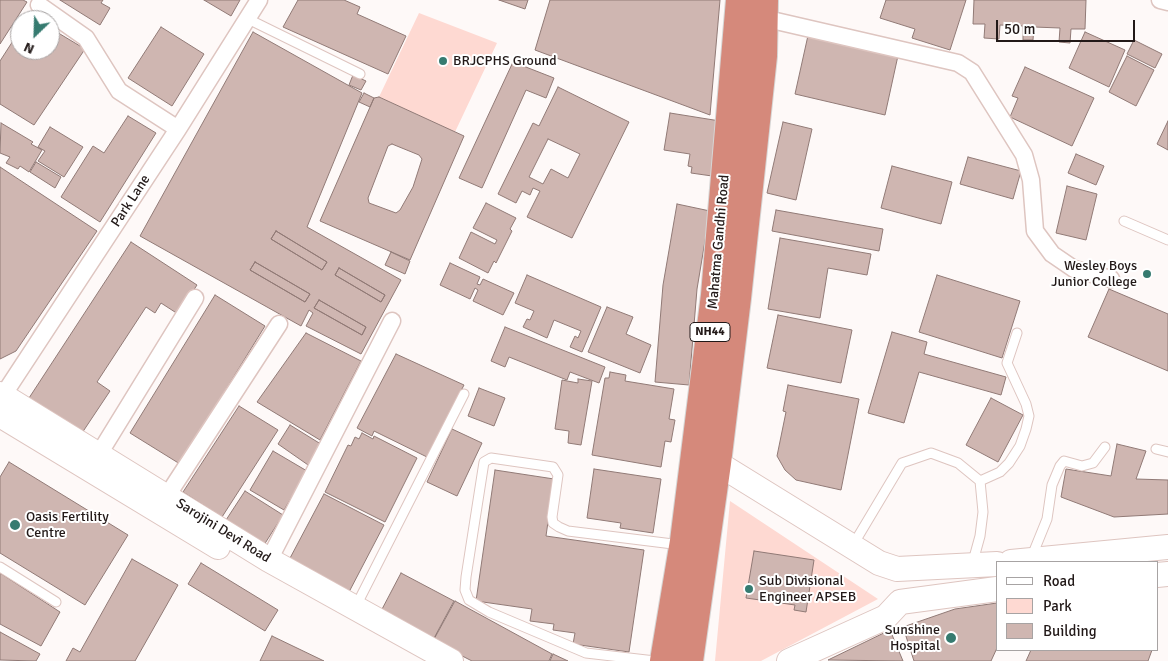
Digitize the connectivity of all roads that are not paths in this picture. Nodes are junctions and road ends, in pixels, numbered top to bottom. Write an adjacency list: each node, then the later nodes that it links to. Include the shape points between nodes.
1 (259, 0): 7 (street, Park Lane)
2 (740, 0): 26 (highway, Mahatma Gandhi Road / NH44, via 715,295)
3 (1160, 0): 4 (street)
4 (1168, 2)
5 (39, 5): 9 (street, via 86,38 119,92)
6 (764, 9): 12 (street, via 958,63 972,72 1024,155 1031,180 1035,231 1052,254 1074,269); 23 (highway, Mahatma Gandhi Road / NH44, via 762,66)
7 (248, 19): 8 (lane); 9 (street, Park Lane)
8 (360, 74)
9 (178, 129): 18 (street, Park Lane)
10 (1124, 221): 11 (lane)
11 (1168, 240)
12 (1111, 279)
13 (195, 298): 22 (street)
14 (392, 321): 29 (street)
15 (279, 324): 25 (street)
16 (1017, 333): 24 (lane, via 1007,363 1026,404 1029,416 1026,429 1009,462 1000,472)
17 (464, 394): 38 (lane)
18 (1, 401): 22 (main road, Sarojini Devi Road); 39 (main road, Sarojini Devi Road, via 262,574)
19 (1105, 447): 30 (lane, via 1093,463 1082,466 1064,461 1060,466 1052,485 1047,519)
20 (1156, 449): 21 (lane)
21 (1168, 452)
22 (99, 454): 25 (main road, Sarojini Devi Road)
23 (717, 464): 28 (main road); 43 (highway, Mahatma Gandhi Road / NH44)
24 (980, 481): 28 (lane, via 958,462 931,453 902,463); 33 (lane, via 983,512)
25 (166, 496): 29 (main road, Sarojini Devi Road)
26 (683, 546): 41 (lane, via 558,527 552,516 558,475 553,467 491,458 484,462 466,577 465,590 469,600 489,612 586,653); 42 (highway, Mahatma Gandhi Road / NH44)
27 (1168, 547): 30 (main road)
28 (852, 548): 34 (main road)
29 (269, 560): 38 (main road, Sarojini Devi Road)
30 (1021, 561)
31 (996, 564): 33 (main road)
32 (0, 567): 36 (lane)
33 (971, 567): 34 (main road)
34 (897, 569): 37 (main road)
35 (996, 588): 37 (main road)
36 (56, 602)
37 (900, 602): 44 (main road, via 886,617)
38 (354, 609): 40 (main road, Sarojini Devi Road)
39 (416, 661)
40 (451, 661)
41 (655, 661)
42 (664, 661)
43 (690, 661)
44 (789, 661)

